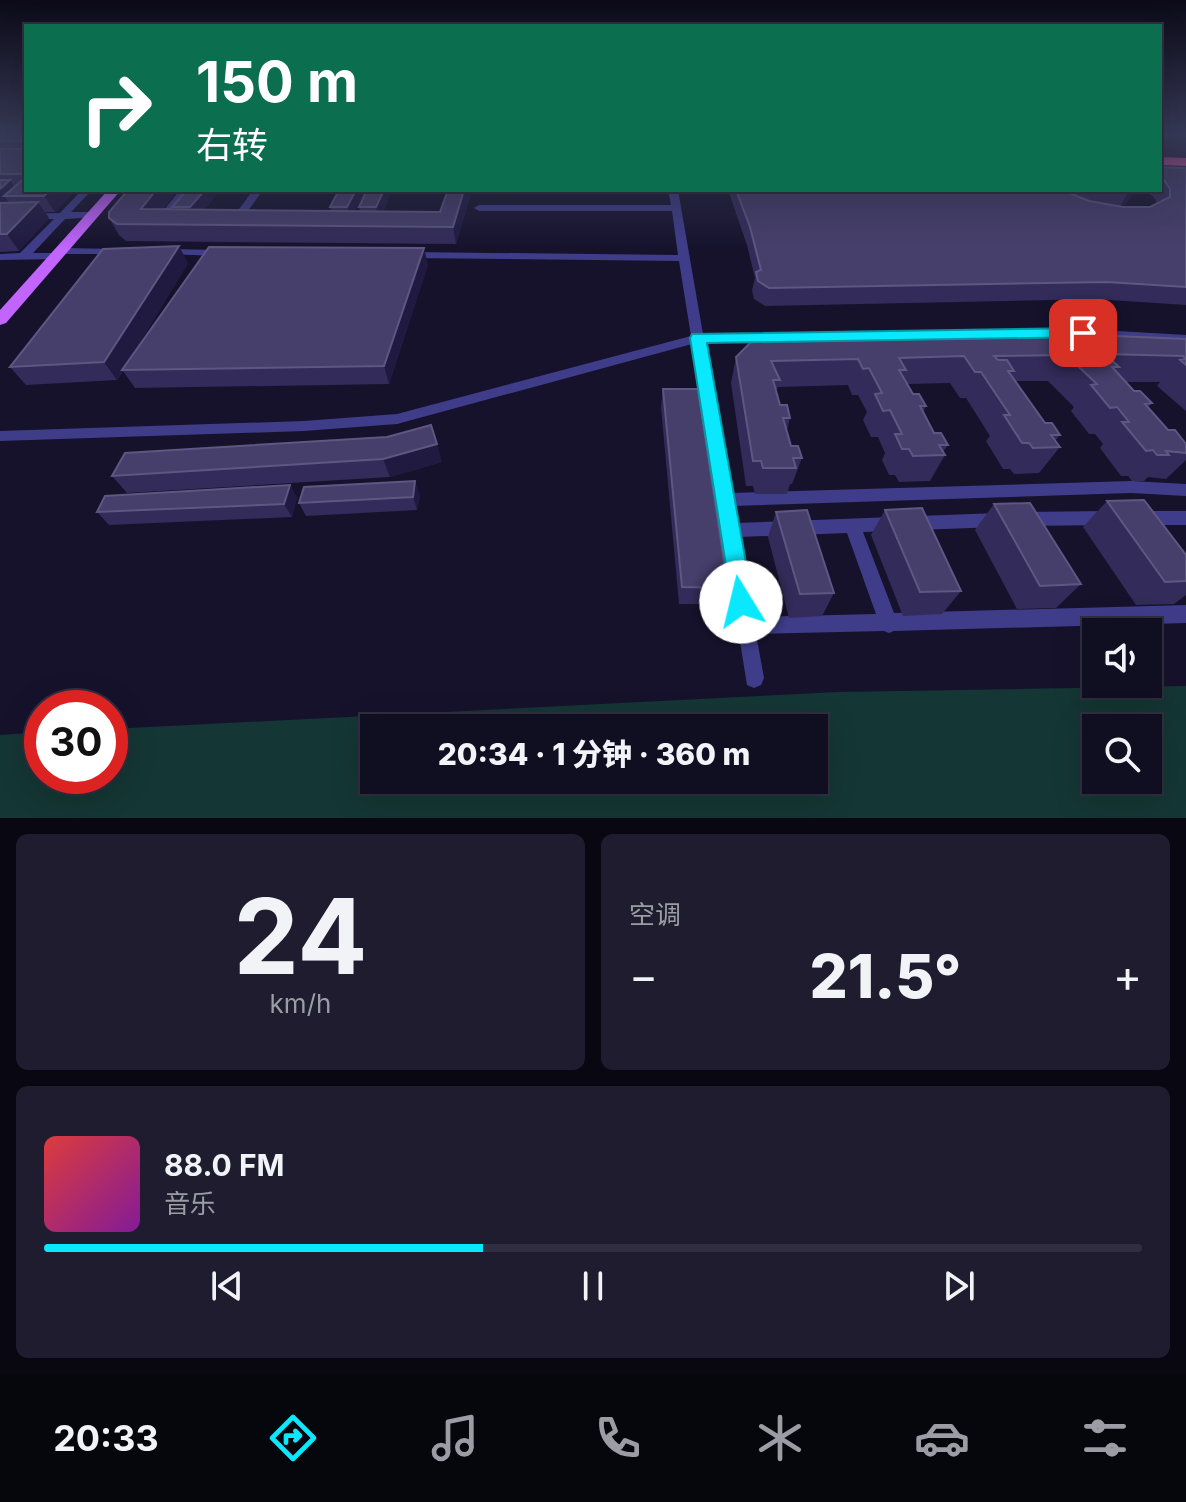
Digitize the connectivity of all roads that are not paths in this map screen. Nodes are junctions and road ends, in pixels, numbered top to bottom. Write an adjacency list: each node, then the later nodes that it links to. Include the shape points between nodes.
1 (85, 192): 9 (street)
2 (113, 192): 8 (main road)
3 (183, 192): 11 (street, via 159,223)
4 (257, 192): 13 (street)
5 (673, 192): 7 (street)
6 (479, 208): 7 (street)
7 (676, 208): 22 (street)
8 (93, 215): 9 (street); 18 (main road)
9 (62, 216): 10 (street); 20 (street)
10 (0, 217)
11 (174, 223)
12 (219, 223): 13 (street)
13 (234, 223): 14 (street)
14 (249, 224)
15 (137, 252): 18 (street)
16 (152, 252): 17 (street)
17 (231, 253)
18 (59, 254): 20 (street); 23 (main road)
19 (403, 255): 22 (street)
20 (24, 256): 21 (street)
21 (0, 257)
22 (685, 258): 24 (street)
23 (0, 320)
24 (698, 338): 25 (street, via 1083,333); 26 (street, via 397,419); 28 (street)
25 (1186, 339)
26 (0, 436)
27 (1186, 490): 28 (street, via 1131,487)
28 (725, 500): 31 (street)
29 (1186, 518): 30 (street)
30 (852, 525): 31 (street); 33 (street)
31 (729, 530): 34 (street)
32 (1186, 614): 33 (street)
33 (889, 624): 34 (street)
34 (746, 626): 35 (street)
35 (754, 678)

